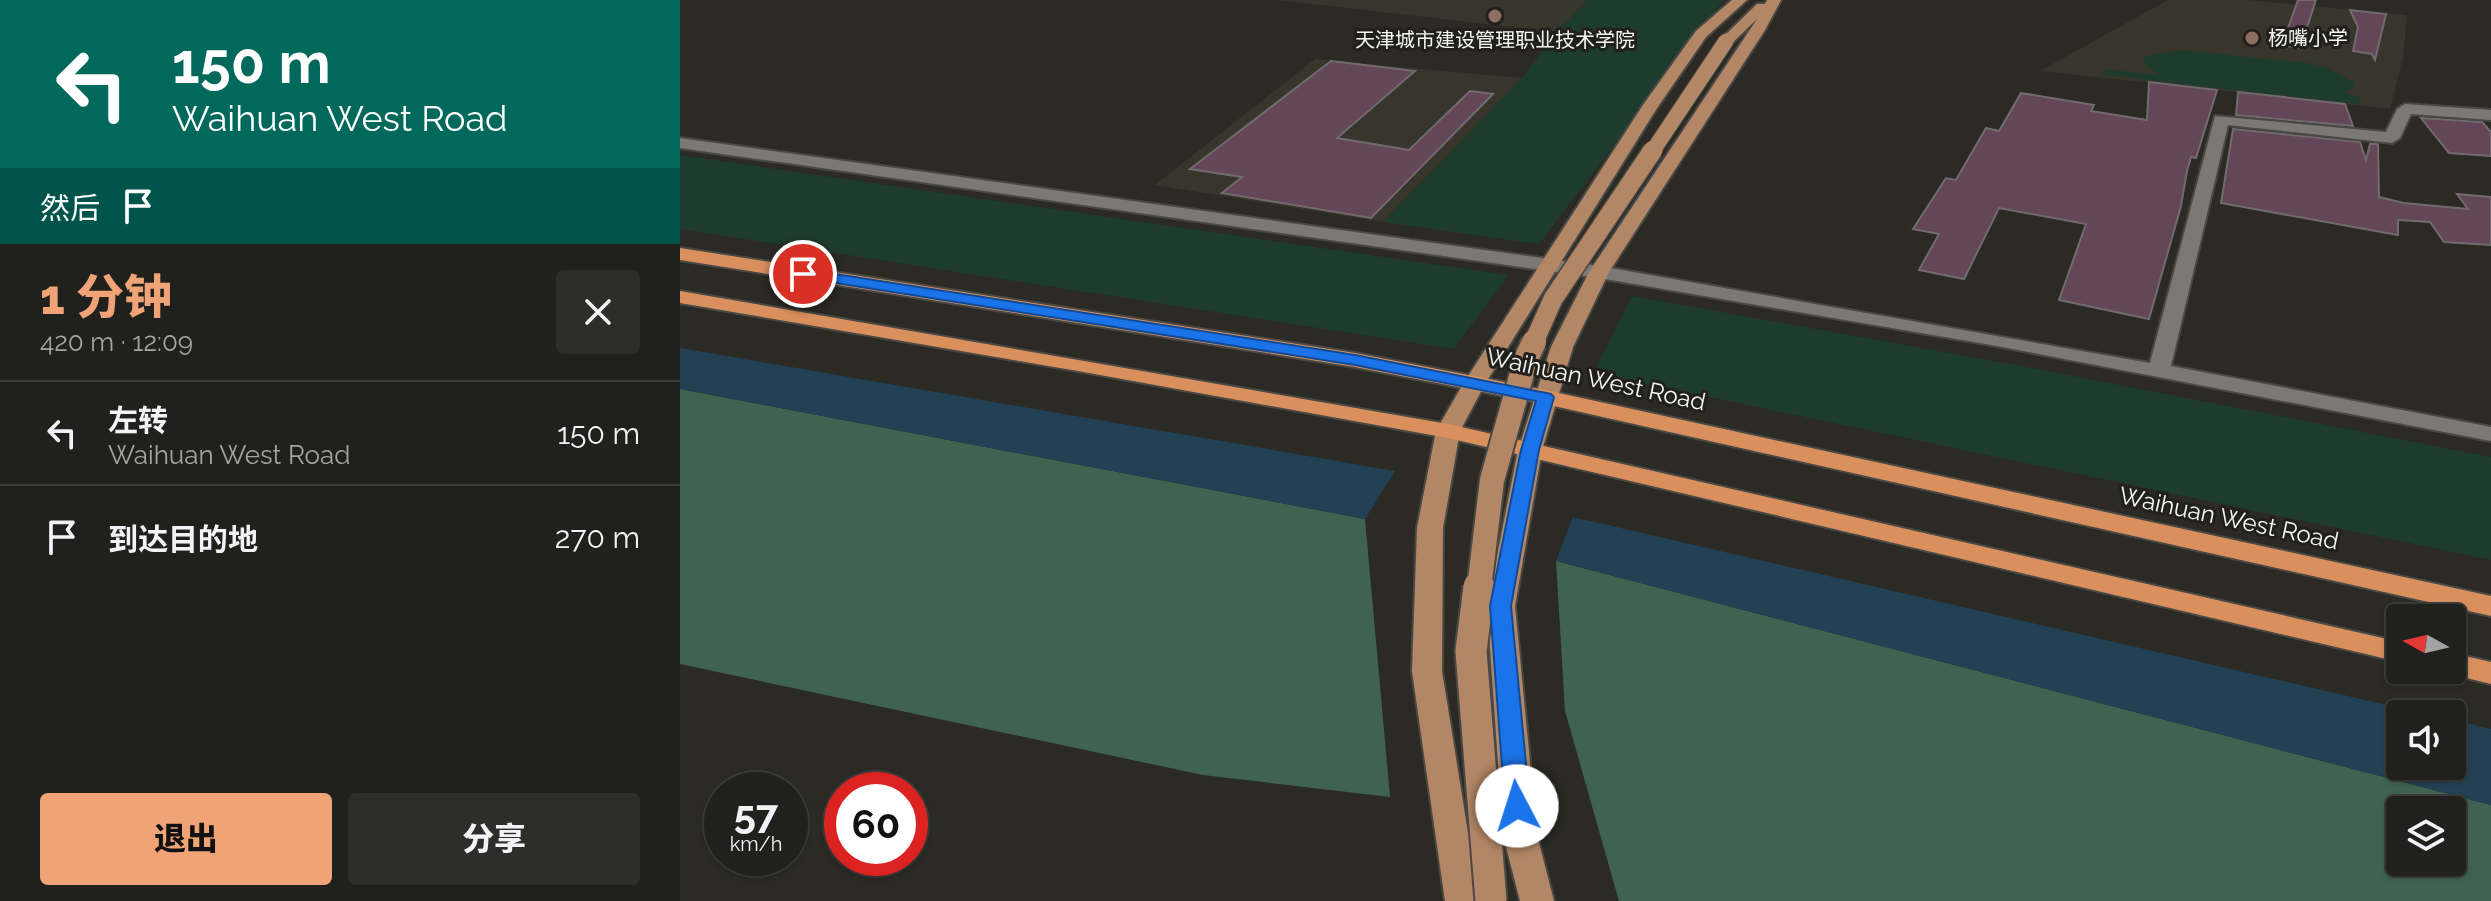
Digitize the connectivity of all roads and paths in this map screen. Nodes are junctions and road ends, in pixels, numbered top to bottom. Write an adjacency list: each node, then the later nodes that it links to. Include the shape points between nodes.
1 (1742, 0): 3 (main road); 7 (main road, via 1701,34)
2 (1772, 0): 3 (main road); 8 (main road, via 1758,30)
3 (1726, 41): 21 (main road, bridge, via 1553,299 1526,359 1492,480 1471,651)
4 (2491, 115): 10 (street, via 2405,109 2392,138 2221,119)
5 (680, 143): 7 (street)
6 (680, 254): 11 (highway, Waihuan West Road, via 1355,360)
7 (1549, 265): 8 (street); 11 (main road)
8 (1599, 272): 10 (street); 12 (main road, via 1562,347)
9 (680, 297): 13 (highway)
10 (2159, 371): 14 (street)
11 (1474, 384): 12 (highway, Waihuan West Road); 13 (main road)
12 (1545, 397): 15 (main road); 16 (highway, Waihuan West Road)
13 (1448, 431): 15 (highway); 20 (main road, via 1430,528 1427,671)
14 (2491, 434)
15 (1530, 450): 17 (highway); 22 (main road, via 1501,606 1520,835)
16 (2491, 606)
17 (2386, 649)
18 (2466, 667): 19 (highway)
19 (2491, 673)
20 (1462, 901)
21 (1491, 901)
22 (1537, 901)

